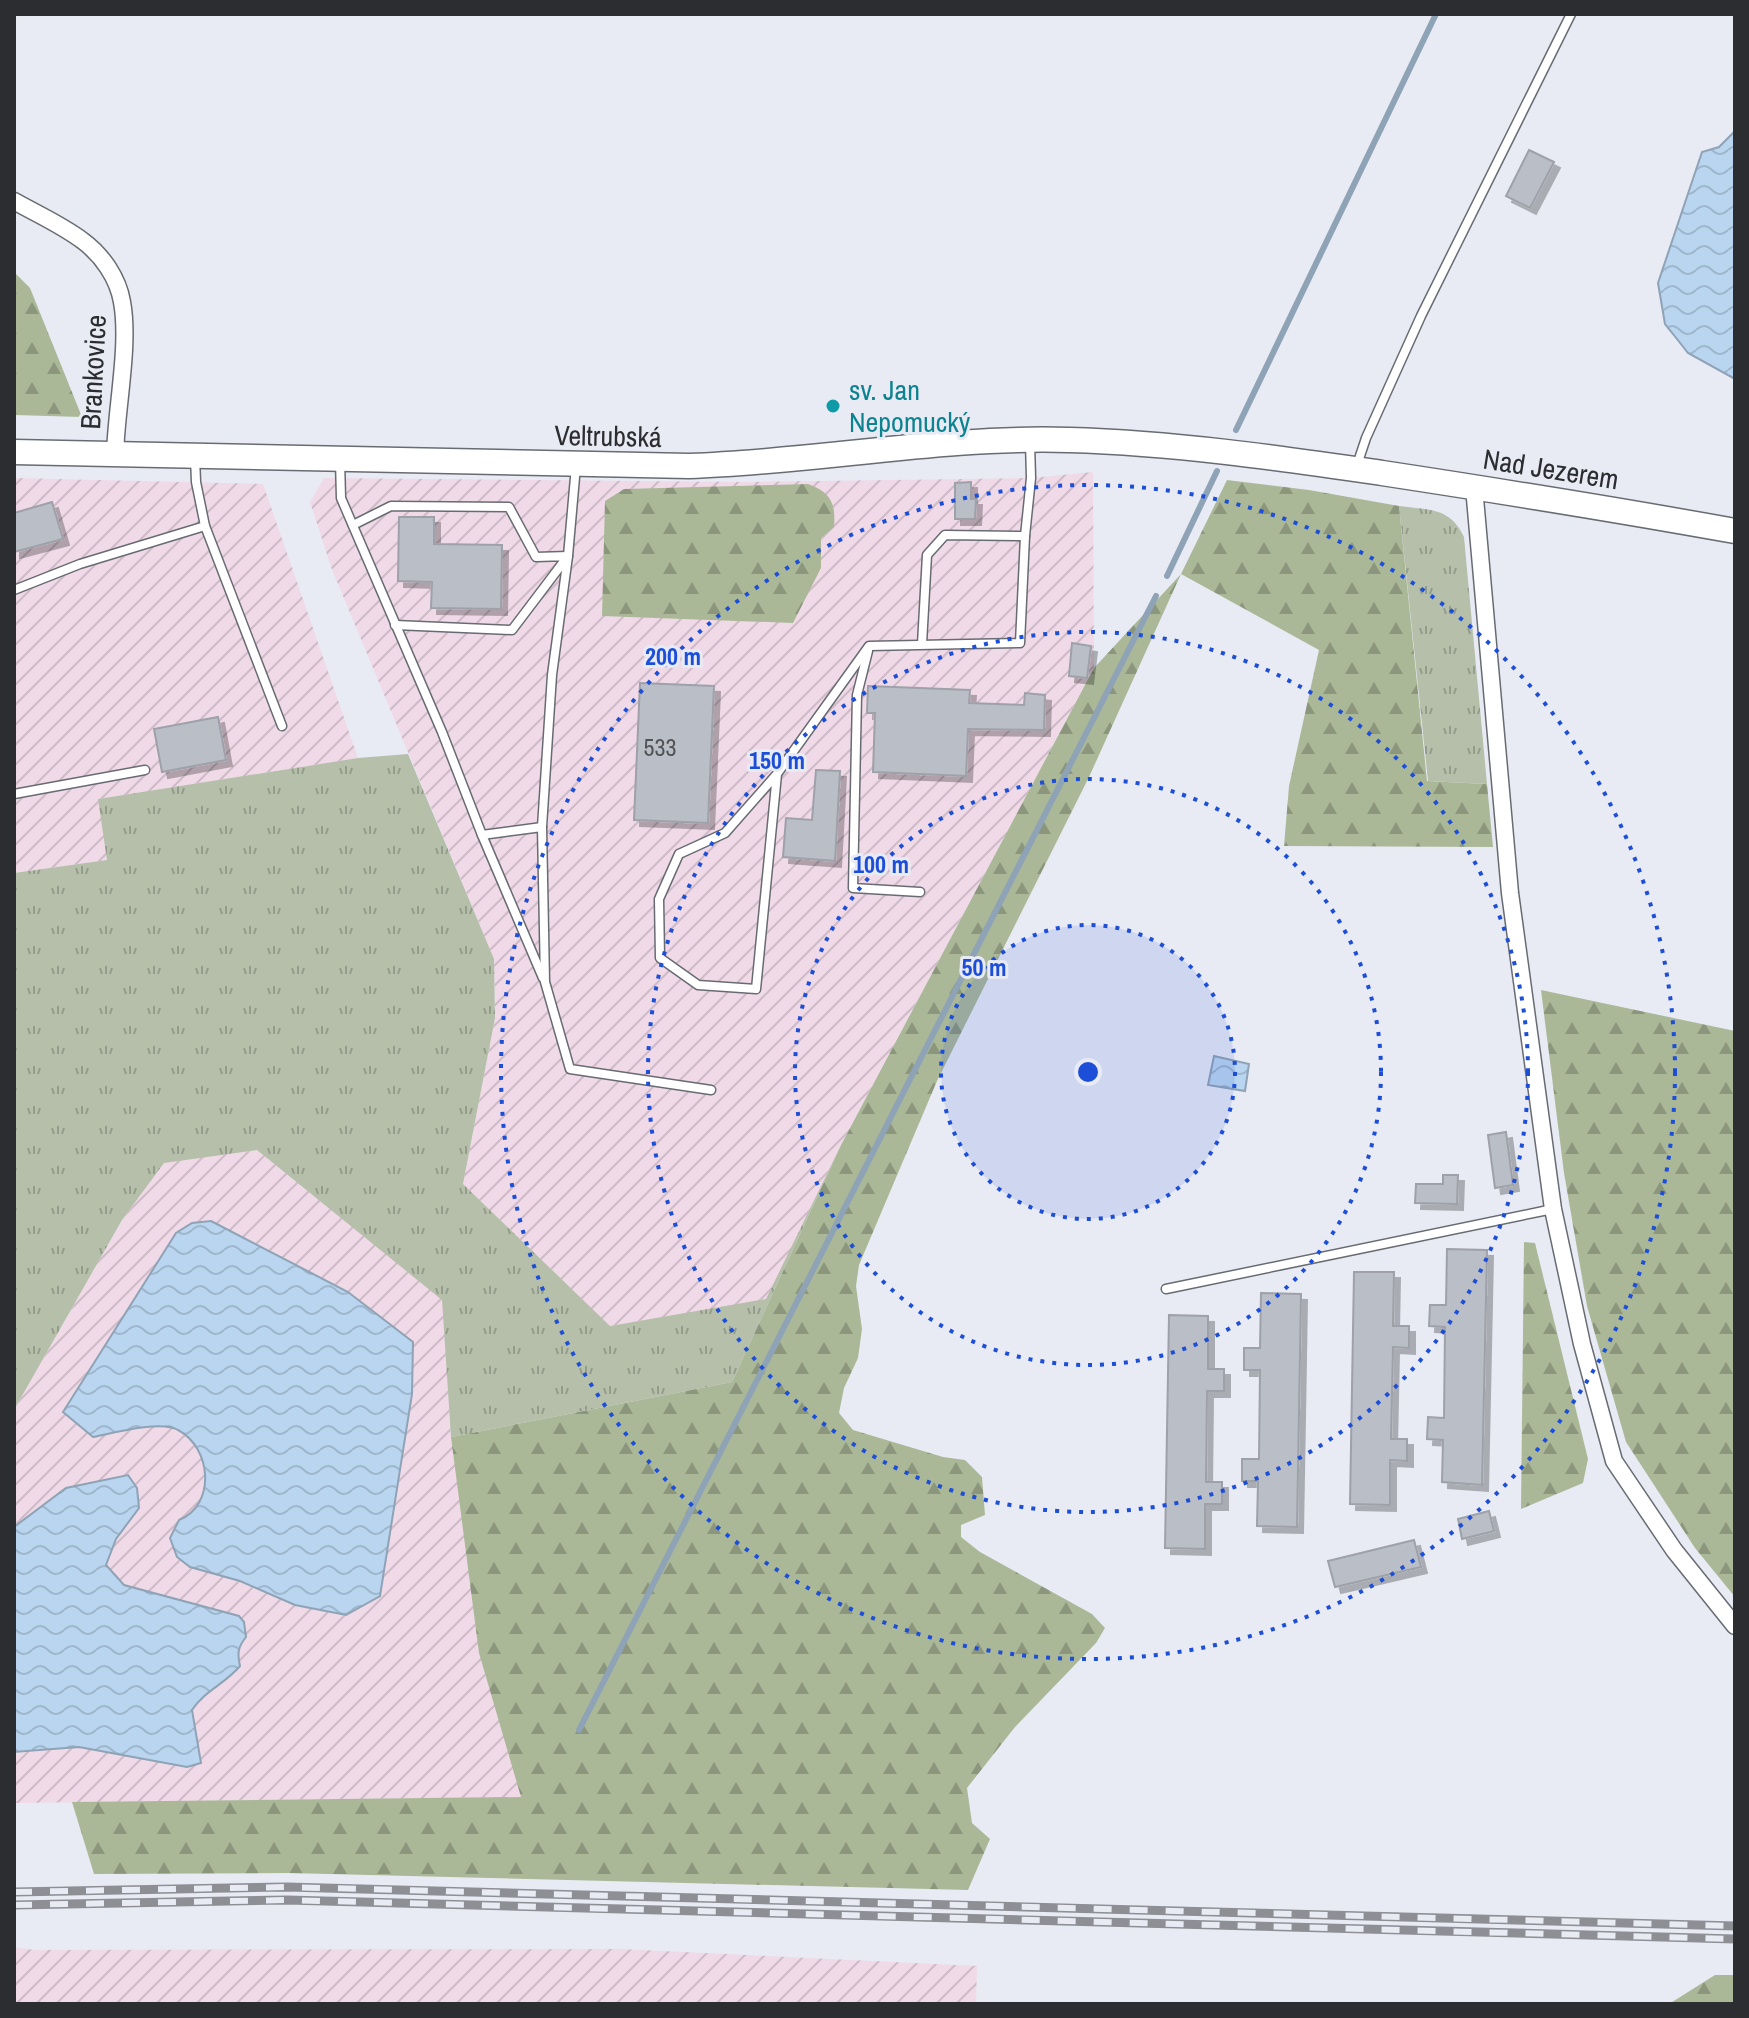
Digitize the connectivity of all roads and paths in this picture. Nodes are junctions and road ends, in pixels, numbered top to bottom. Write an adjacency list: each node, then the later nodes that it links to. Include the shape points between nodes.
1 (1571, 14): 10 (lane, via 1421,316)
2 (14, 201): 6 (street, Brankovice, via 84,242 113,276 124,327)
3 (1030, 440): 4 (street, Veltrubská); 9 (street, Veltrubská, via 749,464); 15 (lane)
4 (1200, 448): 10 (street, Nad Jezerem)
5 (14, 452): 6 (street, Veltrubská)
6 (115, 455): 7 (street, Veltrubská)
7 (195, 457): 8 (street, Veltrubská); 13 (lane)
8 (340, 460): 9 (street, Veltrubská); 12 (lane, via 341,498)
9 (576, 466): 16 (lane)
10 (1356, 469): 11 (street, Nad Jezerem)
11 (1474, 487): 14 (street, Nad Jezerem); 30 (street, via 1510,893)
12 (353, 525): 16 (lane, via 391,506 509,507 536,557); 18 (lane)
13 (205, 526): 17 (lane); 21 (lane)
14 (1735, 531)
15 (1025, 536): 19 (lane, via 945,535 927,555); 19 (lane, via 1020,643)
16 (568, 556): 18 (lane, via 512,630); 25 (lane, via 552,675)
17 (14, 590)
18 (395, 625): 26 (lane)
19 (922, 644): 20 (lane)
20 (869, 646): 23 (lane); 27 (lane, via 857,695 853,888)
21 (282, 726)
22 (145, 770): 24 (lane)
23 (777, 774): 23 (lane, via 756,989 698,985 660,958 659,899 679,854 725,833)
24 (14, 794)
25 (542, 827): 26 (lane); 28 (lane)
26 (482, 835): 28 (lane)
27 (920, 892)
28 (545, 982): 29 (lane, via 570,1069)
29 (711, 1090)
30 (1553, 1209): 31 (lane); 32 (street, via 1614,1461 1674,1550)
31 (1166, 1289)
32 (1735, 1626)

